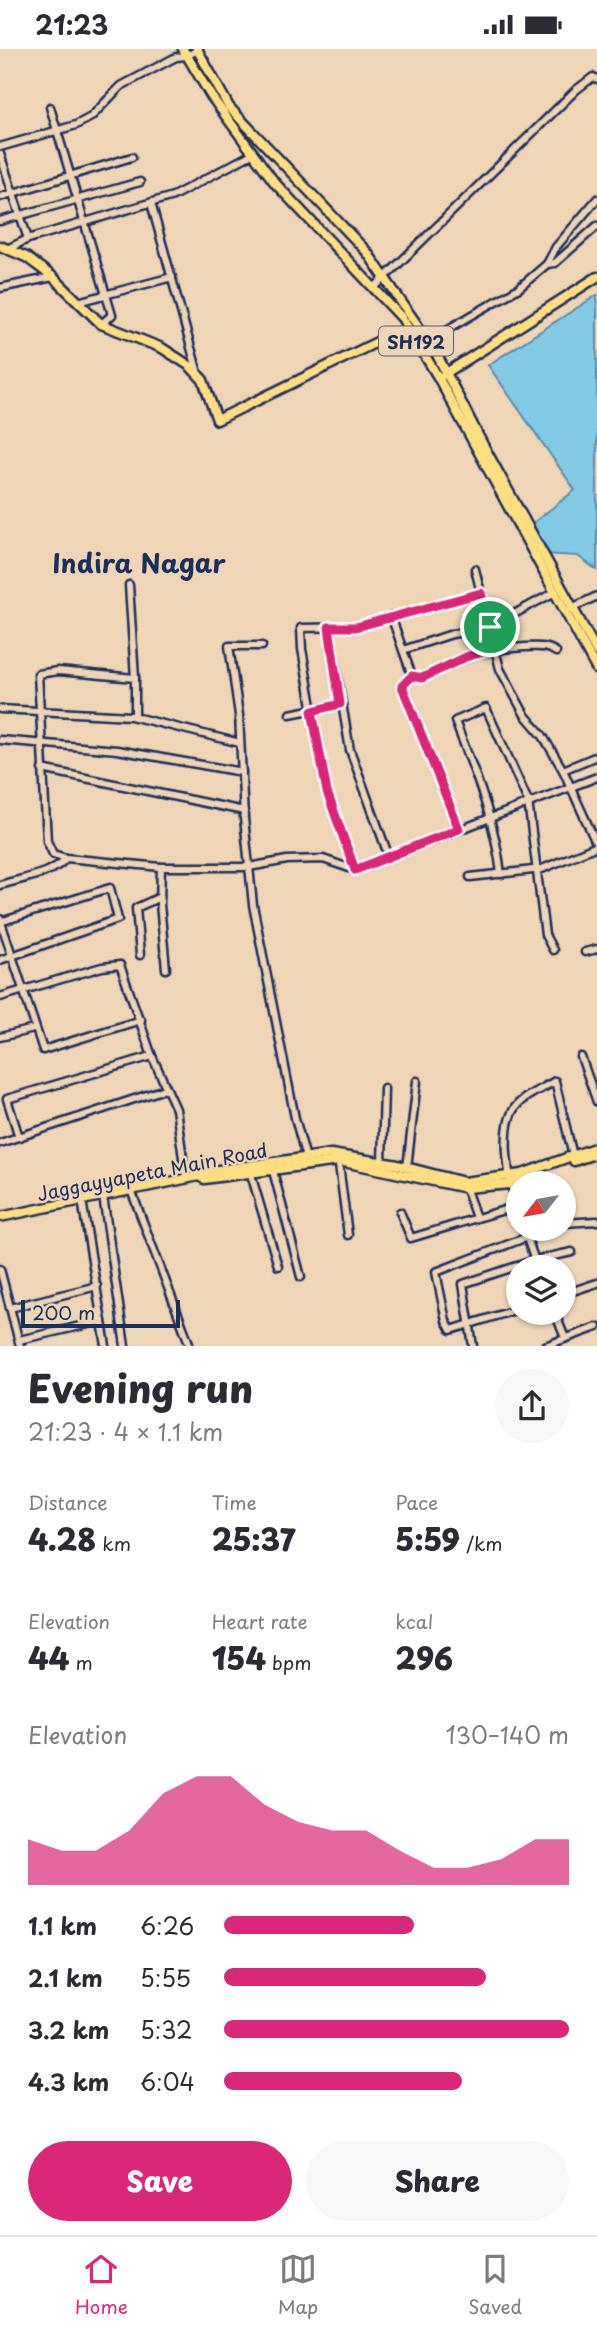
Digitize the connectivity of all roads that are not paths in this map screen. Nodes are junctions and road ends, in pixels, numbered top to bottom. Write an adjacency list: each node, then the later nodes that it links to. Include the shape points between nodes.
1 (198, 49): 2 (street); 25 (main road, SH192, via 229,107 367,252)
2 (185, 52): 5 (street, via 121,86 90,117); 7 (main road, SH192)
3 (597, 79): 25 (street, via 593,77 576,90)
4 (50, 107): 5 (street)
5 (56, 130): 6 (street); 10 (street)
6 (0, 147)
7 (254, 153): 16 (street); 29 (main road, SH192, via 275,183)
8 (0, 154): 12 (street)
9 (132, 157): 10 (street)
10 (71, 176): 12 (street); 14 (street)
11 (140, 182): 14 (street)
12 (13, 194): 13 (street); 17 (street)
13 (0, 197)
14 (76, 199): 17 (street); 19 (street)
15 (597, 199): 23 (street)
16 (151, 203): 19 (street); 24 (street)
17 (20, 216): 18 (street); 21 (street)
18 (0, 222)
19 (84, 222): 21 (street); 30 (street)
20 (597, 226): 23 (street, via 555,263)
21 (28, 239): 22 (street)
22 (4, 247): 27 (main road)
23 (547, 264): 34 (street, via 519,288)
24 (172, 277): 30 (street); 36 (street)
25 (384, 277): 29 (street); 34 (main road, SH192)
26 (597, 277): 37 (main road)
27 (53, 278): 28 (street); 31 (main road)
28 (0, 288)
29 (374, 288): 33 (main road, SH192)
30 (106, 293): 31 (street); 32 (street, via 112,315)
31 (78, 302): 32 (main road)
32 (101, 324): 36 (main road, via 162,348)
33 (410, 331): 35 (main road, SH192); 36 (main road, via 382,340 219,420)
34 (428, 341): 35 (street); 37 (main road, SH192)
35 (419, 346): 37 (main road, SH192)
36 (198, 373)
37 (442, 375): 40 (main road, SH192); 43 (main road, SH192)
38 (475, 569): 41 (street)
39 (129, 585): 54 (street)
40 (555, 592): 43 (main road, SH192); 46 (street)
41 (481, 593): 44 (street); 46 (street)
42 (597, 596): 43 (street)
43 (569, 609): 51 (main road, SH192); 52 (main road, SH192)
44 (391, 616): 45 (street, via 356,627); 49 (street)
45 (329, 627): 55 (street); 58 (street, via 301,628)
46 (490, 627): 48 (street); 49 (street)
47 (262, 646): 62 (street, via 229,646)
48 (495, 648): 50 (street, via 548,646); 53 (street, via 422,678); 66 (street, via 500,669 520,705)
49 (403, 650): 53 (street)
50 (556, 652)
51 (597, 652)
52 (597, 670)
53 (412, 676): 73 (street, via 402,686)
54 (135, 678): 57 (street, via 58,671 38,674); 60 (street)
55 (340, 704): 58 (street); 75 (street, via 357,775)
56 (0, 709): 57 (street)
57 (41, 710): 60 (street); 63 (street)
58 (312, 711): 59 (street); 80 (street, via 327,792)
59 (290, 714)
60 (135, 717): 62 (street)
61 (0, 740): 63 (street)
62 (240, 743): 67 (street)
63 (42, 745): 65 (street); 67 (street, via 117,750)
64 (597, 756): 66 (street)
65 (42, 768): 71 (street); 76 (street, via 49,849)
66 (563, 770): 69 (street)
67 (242, 772): 71 (street)
68 (597, 777): 69 (street)
69 (571, 787): 70 (street); 74 (street)
70 (528, 801): 72 (street); 72 (street, via 486,708 455,721); 79 (street)
71 (244, 811): 78 (street)
72 (491, 816): 73 (street); 81 (street)
73 (459, 829): 75 (street)
74 (597, 846): 79 (street)
75 (389, 857): 80 (street)
76 (66, 858): 77 (street); 83 (street, via 47,870)
77 (161, 867): 78 (street); 84 (street)
78 (249, 867): 80 (street, via 323,859); 109 (street, via 266,973)
79 (537, 869): 81 (street); 87 (street, via 545,935)
80 (355, 870)
81 (501, 874): 82 (street)
82 (470, 877)
83 (0, 885)
84 (160, 897): 89 (street, via 136,908); 92 (street)
85 (0, 921): 90 (street); 90 (street, via 110,888 118,919)
86 (597, 949): 88 (street)
87 (553, 950)
88 (585, 952)
89 (140, 955)
90 (12, 956): 91 (street); 93 (street)
91 (0, 960)
92 (166, 969)
93 (24, 990): 94 (street); 95 (street, via 117,964); 96 (street)
94 (0, 997)
95 (141, 1020): 96 (street, via 45,1051); 98 (street)
96 (34, 1029): 97 (street)
97 (0, 1037)
98 (152, 1056): 102 (street); 104 (street, via 7,1099)
99 (581, 1057): 103 (street)
100 (416, 1081): 113 (street)
101 (384, 1088): 111 (street)
102 (165, 1089): 104 (street); 118 (street, via 176,1109)
103 (597, 1102)
104 (19, 1137): 105 (street)
105 (0, 1143)
106 (597, 1147): 108 (main road)
107 (597, 1153): 117 (main road)
108 (573, 1156): 115 (street, via 555,1081 513,1110); 116 (main road)
109 (306, 1158): 110 (main road, Jaggayyapeta Main Road); 112 (main road, Jaggayyapeta Main Road)
110 (338, 1159): 111 (main road, Jaggayyapeta Main Road); 112 (main road); 120 (main road); 130 (street)
111 (382, 1163): 113 (main road, Jaggayyapeta Main Road)
112 (271, 1166): 114 (main road, Jaggayyapeta Main Road); 137 (street)
113 (407, 1168): 120 (main road, Jaggayyapeta Main Road)
114 (250, 1170): 118 (main road, Jaggayyapeta Main Road); 134 (street)
115 (509, 1171)
116 (530, 1171)
117 (538, 1171)
118 (186, 1179): 121 (main road, Jaggayyapeta Main Road)
119 (506, 1180): 120 (main road)
120 (465, 1185): 127 (street)
121 (131, 1190): 122 (main road, Jaggayyapeta Main Road); 149 (street)
122 (103, 1196): 123 (main road, Jaggayyapeta Main Road); 151 (street)
123 (82, 1200): 126 (main road, Jaggayyapeta Main Road); 139 (street)
124 (506, 1211): 127 (street)
125 (400, 1212): 127 (street, via 411,1238)
126 (0, 1217)
127 (476, 1218)
128 (597, 1221): 129 (street)
129 (576, 1222)
130 (348, 1235)
131 (520, 1241): 144 (street, via 436,1272 451,1330)
132 (572, 1252): 133 (street)
133 (562, 1255)
134 (278, 1266)
135 (0, 1269): 141 (street)
136 (506, 1272): 144 (street, via 463,1285)
137 (300, 1277)
138 (597, 1283): 140 (street)
139 (97, 1286): 141 (street); 143 (street)
140 (576, 1290)
141 (10, 1308): 148 (street)
142 (506, 1312): 144 (street)
143 (102, 1321): 148 (street); 150 (street)
144 (470, 1322): 152 (street)
145 (560, 1325): 147 (street)
146 (597, 1327): 147 (street)
147 (565, 1338): 153 (street)
148 (20, 1343)
149 (189, 1343)
150 (106, 1346)
151 (125, 1346)
152 (473, 1346)
153 (545, 1346)

